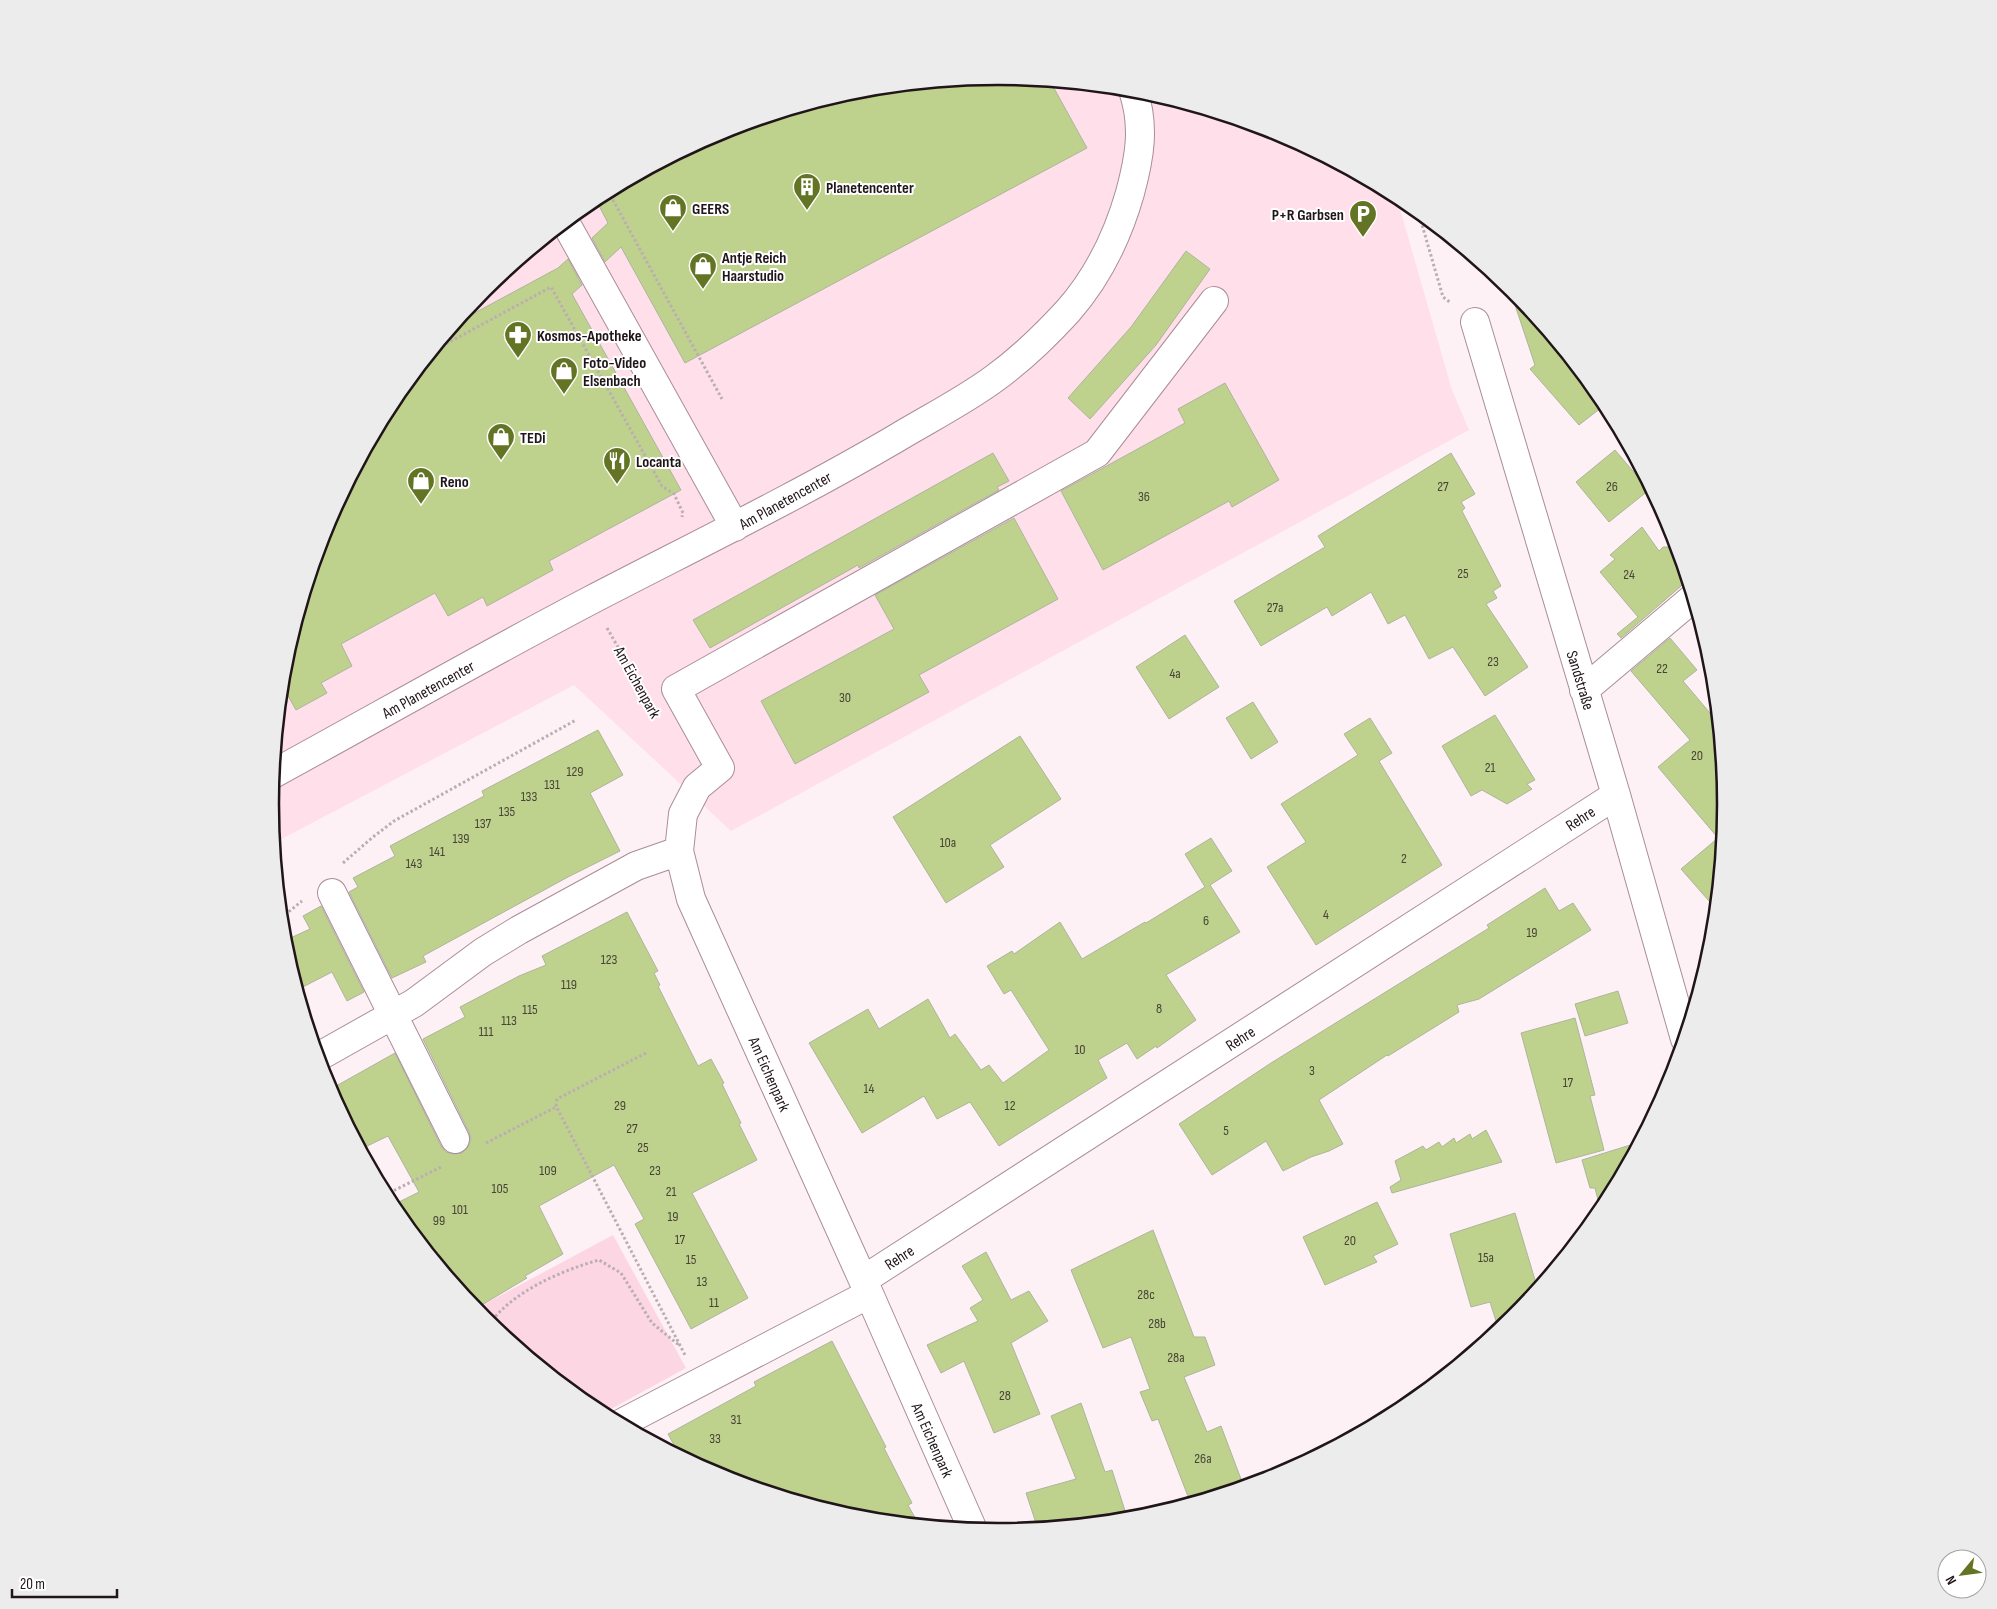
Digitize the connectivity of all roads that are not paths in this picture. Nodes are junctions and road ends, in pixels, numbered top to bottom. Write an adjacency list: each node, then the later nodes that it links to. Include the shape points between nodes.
1 (1136, 98): 5 (street, Am Planetencenter, via 1140,111 1140,142 1126,205 1113,239 1090,281 1069,310 1016,360 972,393)
2 (568, 228): 5 (street)
3 (1214, 301): 10 (street, Am Eichenpark, via 1096,453 676,690 720,768 697,787 683,814)
4 (1475, 322): 7 (street, Sandstraße)
5 (735, 527): 8 (street, Am Planetencenter, via 597,597)
6 (1688, 602): 7 (street)
7 (1584, 690): 9 (street, Sandstraße)
8 (280, 770)
9 (1616, 795): 13 (street, Sandstraße); 16 (street, Rehre)
10 (680, 851): 12 (street, via 636,866 519,930); 16 (street, Am Eichenpark, via 691,899)
11 (335, 881): 12 (street)
12 (393, 1015): 14 (street); 15 (street)
13 (1682, 1029)
14 (324, 1054)
15 (455, 1139)
16 (866, 1287): 17 (street); 18 (street, Am Eichenpark)
17 (627, 1420)
18 (970, 1523)

